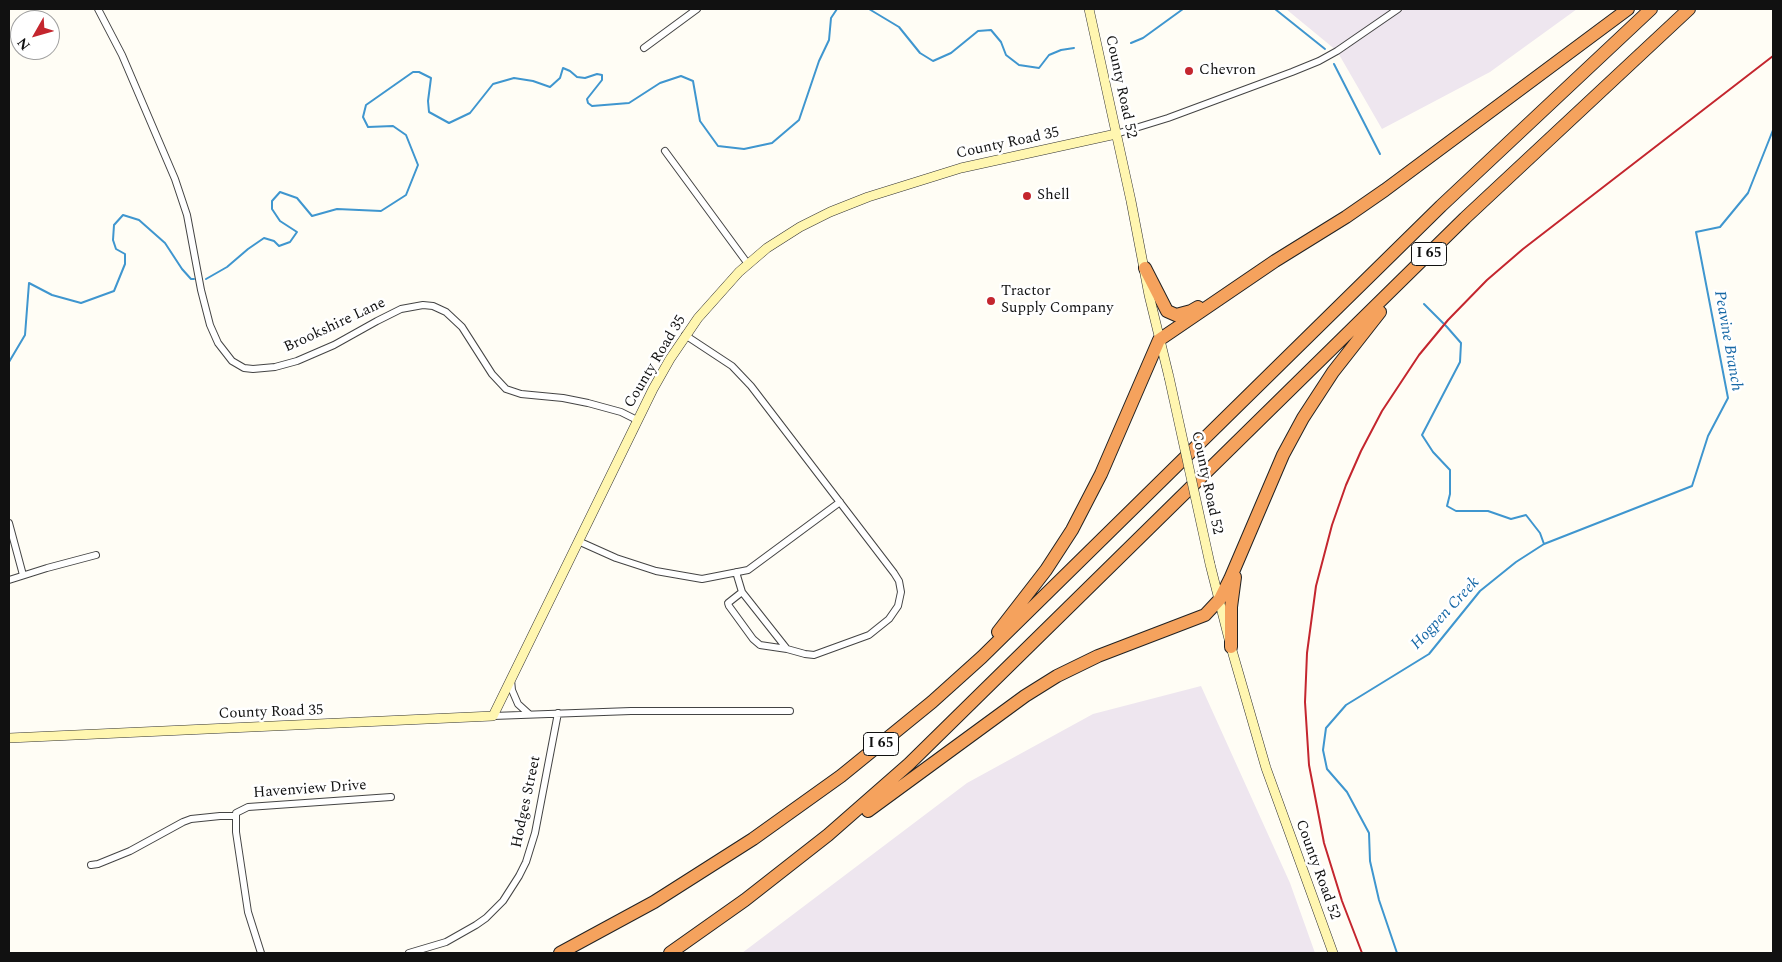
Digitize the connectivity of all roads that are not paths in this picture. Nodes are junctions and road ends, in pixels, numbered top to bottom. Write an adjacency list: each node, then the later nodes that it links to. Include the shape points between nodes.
1 (98, 9): 17 (street, Brookshire Lane, via 122,55 176,178 210,325 218,343 232,361 253,369 297,361 401,309 433,306 446,312 462,327 492,374 506,389 521,394 588,402)
2 (697, 9): 8 (street)
3 (1089, 9): 9 (street, County Road 52)
4 (1398, 9): 9 (street, via 1338,51 1310,64 1168,118)
5 (1628, 9): 14 (highway, via 1385,190)
6 (1651, 9): 31 (highway, I 65, via 1448,199 1039,602)
7 (1689, 9): 11 (highway, I 65)
8 (644, 48)
9 (1116, 134): 12 (street, County Road 35, via 961,168 868,197 800,227); 13 (street, County Road 52)
10 (665, 151): 12 (street)
11 (1439, 244): 22 (highway, via 1362,334 1313,401 1283,455); 40 (highway, I 65, via 916,758 828,835)
12 (748, 264): 15 (street, County Road 35, via 708,305)
13 (1144, 268): 14 (highway, via 1167,311 1176,315 1191,311); 16 (street, County Road 52)
14 (1261, 271): 16 (highway)
15 (686, 336): 17 (street, County Road 35); 18 (street, via 732,366 751,386)
16 (1159, 340): 27 (street, County Road 52, bridge); 31 (highway, via 1101,474 1068,537 1016,611)
17 (637, 420): 20 (street, County Road 35)
18 (840, 502): 23 (street, via 748,570); 29 (street, via 899,581 898,606 889,620 855,641 814,655)
19 (9, 523): 24 (street)
20 (578, 540): 23 (street, via 616,558 656,571 702,579); 30 (street, County Road 35)
21 (96, 555): 24 (street)
22 (1237, 565): 27 (highway); 28 (highway, via 1231,607)
23 (736, 572): 26 (street)
24 (23, 575): 25 (street)
25 (9, 580)
26 (742, 592): 29 (street); 29 (street, via 728,603 753,639 760,645)
27 (1220, 599): 28 (street, County Road 52); 40 (highway, via 1205,615 1098,656 1025,696)
28 (1231, 647): 45 (street, County Road 52, via 1266,768)
29 (787, 649)
30 (511, 679): 34 (street, via 515,698); 35 (street, County Road 35)
31 (932, 702): 43 (highway, I 65, via 841,776 753,839 654,902)
32 (790, 711): 33 (street)
33 (558, 713): 34 (street); 42 (street, Hodges Street, via 535,833 520,876 503,901 476,925 446,942)
34 (529, 714): 35 (street)
35 (493, 716): 36 (street, County Road 35)
36 (9, 738)
37 (391, 797): 38 (street, Havenview Drive, via 248,807 238,811)
38 (236, 816): 39 (street, Havenview Drive, via 183,822 130,852); 41 (street, via 248,912)
39 (91, 865)
40 (754, 893): 44 (highway, I 65)
41 (261, 953)
42 (409, 953)
43 (560, 953)
44 (670, 953)
45 (1333, 953)

